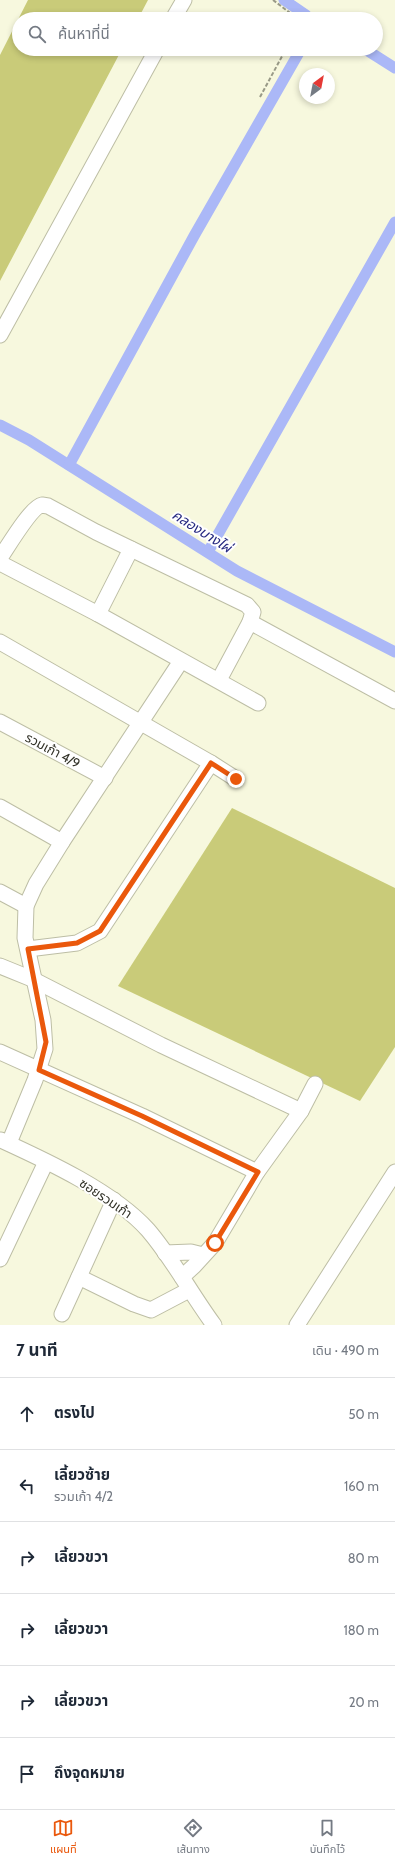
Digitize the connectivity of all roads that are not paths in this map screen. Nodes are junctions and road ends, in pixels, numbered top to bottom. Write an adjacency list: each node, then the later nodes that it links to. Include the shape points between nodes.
1 (184, 0): 2 (street)
2 (177, 12)
3 (153, 56): 4 (street)
4 (0, 335)
5 (131, 548): 6 (street, via 42,505 24,521); 8 (street); 9 (street, via 247,606 253,612)
6 (0, 558)
7 (0, 563): 8 (street)
8 (98, 614): 11 (street)
9 (250, 622): 12 (street); 13 (street)
10 (0, 642): 16 (street)
11 (181, 661): 12 (street); 16 (street)
12 (219, 680): 14 (street)
13 (395, 701)
14 (258, 703)
15 (0, 722): 18 (street, รวมเก้า 4/9)
16 (142, 722): 17 (street); 18 (street)
17 (211, 763): 19 (street); 24 (street, via 100,931 77,943)
18 (105, 778): 21 (street)
19 (236, 779)
20 (0, 807): 21 (street)
21 (62, 842): 23 (street, via 36,884)
22 (0, 892): 23 (street)
23 (26, 906): 24 (street, via 25,938)
24 (28, 949): 26 (street)
25 (0, 966): 26 (street)
26 (32, 979): 28 (street, via 46,1042); 30 (street, via 161,1045)
27 (0, 1052): 28 (street)
28 (39, 1070): 31 (street); 33 (street)
29 (315, 1084): 30 (street)
30 (301, 1111): 33 (street)
31 (5, 1141): 32 (street, ซอยรวมเก้า)
32 (46, 1162): 35 (street, ซอยรวมเก้า); 36 (street)
33 (258, 1172): 38 (street, via 215,1243)
34 (395, 1172): 44 (street)
35 (114, 1200): 37 (street, ซอยรวมเก้า, via 148,1230); 39 (street)
36 (2, 1250)
37 (165, 1253): 38 (street, via 191,1252); 40 (street, ซอยรวมเก้า)
38 (203, 1255): 40 (street)
39 (78, 1277): 41 (street, via 151,1310); 42 (street)
40 (182, 1277): 41 (street, ซอยรวมเก้า)
41 (189, 1290): 43 (street, ซอยรวมเก้า)
42 (62, 1314)
43 (214, 1325)
44 (297, 1325)

